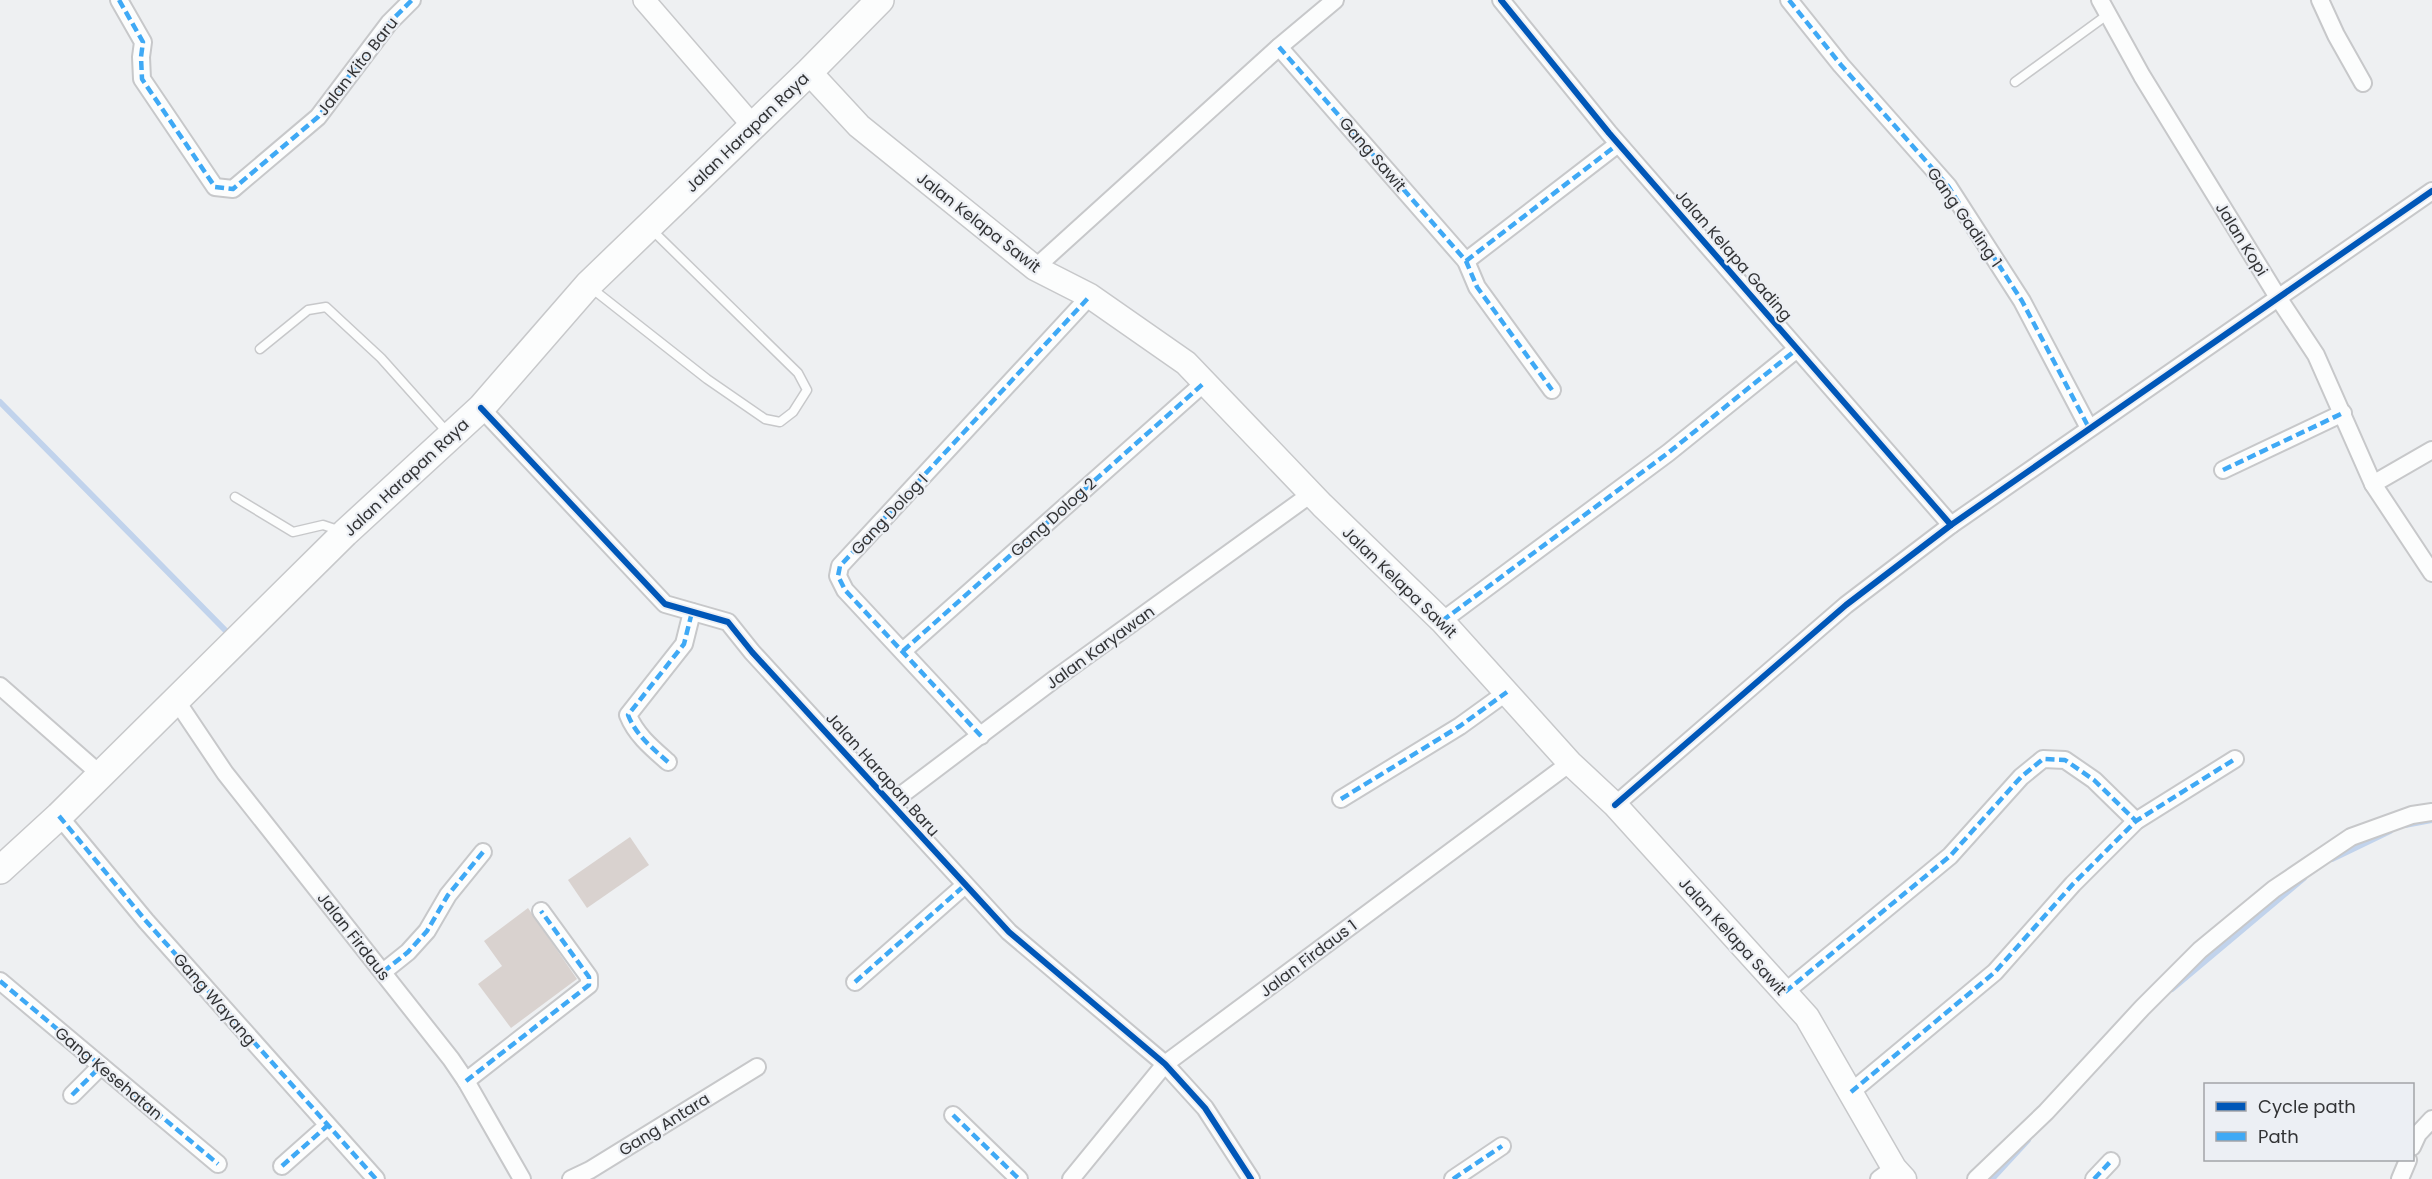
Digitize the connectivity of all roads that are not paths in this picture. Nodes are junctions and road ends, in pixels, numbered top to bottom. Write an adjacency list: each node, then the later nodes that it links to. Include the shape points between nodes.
1 (119, 0): 2 (street, Jalan Kito Baru, via 143,42 142,79 215,187 233,189 318,117)
2 (412, 0)
3 (644, 0): 15 (street)
4 (880, 0): 12 (main road, Jalan Harapan Raya)
5 (1335, 0): 11 (street)
6 (1501, 0): 16 (street, Jalan Kelapa Gading)
7 (1789, 0): 30 (street, Gang Gading 1, via 1948,186 2022,301)
8 (2100, 0): 10 (street, Jalan Kopi)
9 (2320, 0): 14 (street)
10 (2107, 15): 13 (lane); 23 (street, Jalan Kopi)
11 (1279, 47): 19 (street, Gang Sawit); 20 (street)
12 (809, 72): 15 (main road, Jalan Harapan Raya); 20 (main road, Jalan Kelapa Sawit, via 859,126)
13 (2014, 82)
14 (2363, 83)
15 (753, 126): 18 (main road, Jalan Harapan Raya)
16 (1618, 144): 19 (street); 25 (street, Jalan Kelapa Gading)
17 (2432, 191): 23 (street)
18 (648, 227): 21 (main road, Jalan Harapan Raya); 21 (lane, via 798,373 807,390 793,412 780,422 765,419 706,379)
19 (1466, 261): 27 (street, Gang Sawit, via 1477,287)
20 (1035, 268): 22 (main road, Jalan Kelapa Sawit)
21 (588, 285): 28 (main road, Jalan Harapan Raya)
22 (1090, 296): 26 (main road, Jalan Kelapa Sawit, via 1186,363); 42 (street, Gang Dolog I, via 840,566 838,576 845,590)
23 (2279, 299): 29 (street, Jalan Kopi, via 2316,355); 30 (street)
24 (260, 349): 31 (lane, via 308,310 326,307 381,358)
25 (1797, 349): 37 (street, Jalan Kelapa Gading); 41 (street, via 1668,453)
26 (1204, 382): 35 (main road, Jalan Kelapa Sawit); 42 (street, Gang Dolog 2)
27 (1552, 390)
28 (481, 408): 31 (main road, Jalan Harapan Raya); 40 (street, Jalan Harapan Baru, via 665,604)
29 (2343, 413): 33 (street); 34 (street, Jalan Kopi)
30 (2089, 428): 37 (street)
31 (450, 436): 38 (main road, Jalan Harapan Raya)
32 (2432, 450): 34 (street)
33 (2223, 470)
34 (2373, 484): 39 (street, Jalan Kopi)
35 (1311, 494): 41 (main road, Jalan Kelapa Sawit); 46 (street, Jalan Karyawan)
36 (235, 497): 38 (lane, via 293,532 323,525)
37 (1951, 525): 53 (street, via 1846,605)
38 (345, 532): 45 (main road, Jalan Harapan Raya)
39 (2432, 573)
40 (692, 612): 48 (street, via 684,644 628,715 632,727); 52 (street, Jalan Harapan Baru, via 728,622)
41 (1442, 621): 44 (main road, Jalan Kelapa Sawit)
42 (903, 651): 46 (street, Gang Dolog I)
43 (0, 686): 50 (street)
44 (1507, 693): 49 (main road, Jalan Kelapa Sawit); 51 (street)
45 (176, 700): 50 (main road, Jalan Harapan Raya); 61 (street, Jalan Firdaus, via 225,772)
46 (981, 736): 52 (street, Jalan Karyawan)
47 (2235, 759): 56 (street)
48 (668, 762)
49 (1570, 763): 53 (main road, Jalan Kelapa Sawit); 65 (street, Jalan Firdaus 1)
50 (100, 774): 55 (main road, Jalan Harapan Raya)
51 (1341, 798)
52 (892, 802): 59 (street, Jalan Harapan Baru)
53 (1615, 805): 64 (main road, Jalan Kelapa Sawit)
54 (2432, 812): 88 (street, via 2412,815 2351,837 2274,889 2200,950 2046,1112)
55 (59, 816): 58 (main road, Jalan Harapan Raya); 73 (street, Gang Wayang)
56 (2136, 821): 64 (street, via 2094,780 2066,760 2043,759 2021,777 1950,856); 69 (street, via 2073,884 1995,972)
57 (483, 852): 61 (street, via 448,895 427,931)
58 (0, 870)
59 (965, 885): 63 (street); 65 (street, Jalan Harapan Baru, via 1009,932)
60 (542, 911): 68 (street, via 589,977 589,985)
61 (382, 972): 68 (street, Jalan Firdaus)
62 (0, 981): 66 (street, Gang Kesehatan)
63 (855, 982)
64 (1785, 992): 69 (main road, Jalan Kelapa Sawit, via 1807,1017)
65 (1165, 1064): 85 (street, Jalan Firdaus 1); 86 (street, Jalan Harapan Baru, via 1205,1108)
66 (101, 1066): 70 (street); 78 (street, Gang Kesehatan)
67 (757, 1067): 83 (street, Gang Antara)
68 (466, 1081): 82 (street, Jalan Firdaus)
69 (1851, 1092): 80 (main road, Jalan Kelapa Sawit)
70 (72, 1095)
71 (953, 1115): 84 (street)
72 (2432, 1119): 74 (street)
73 (327, 1126): 79 (street); 81 (street, Gang Wayang)
74 (2414, 1143)
75 (1502, 1146): 87 (street)
76 (2111, 1161): 89 (street)
77 (2408, 1161): 90 (street)
78 (218, 1164)
79 (282, 1166)
80 (1892, 1175)
81 (376, 1179)
82 (522, 1179)
83 (571, 1179)
84 (1019, 1179)
85 (1071, 1179)
86 (1251, 1179)
87 (1453, 1179)
88 (1976, 1179)
89 (2094, 1179)
90 (2400, 1179)

